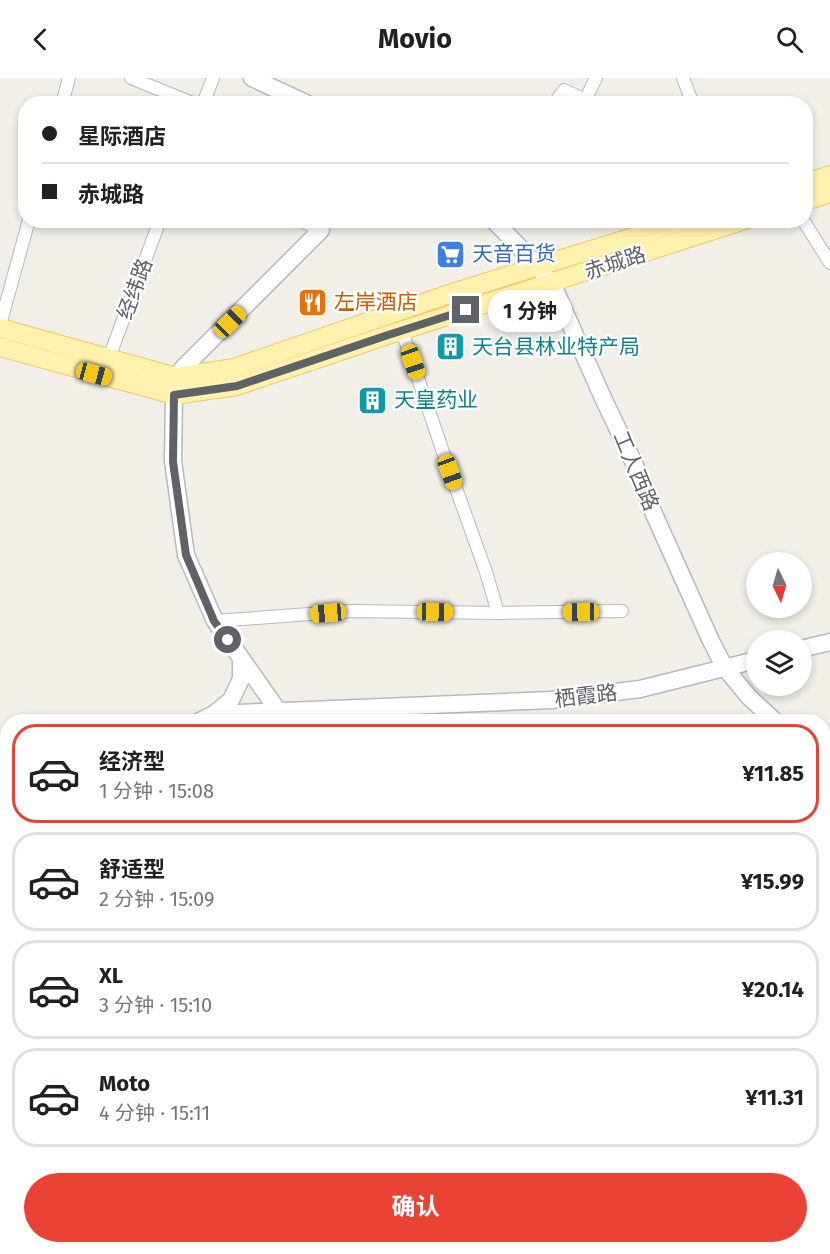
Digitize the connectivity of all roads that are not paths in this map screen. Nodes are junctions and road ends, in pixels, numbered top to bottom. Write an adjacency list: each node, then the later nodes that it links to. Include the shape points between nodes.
1 (69, 78): 7 (street)
2 (131, 78): 8 (street)
3 (213, 78): 9 (street)
4 (252, 78): 10 (main road)
5 (596, 78): 13 (street)
6 (683, 78): 14 (street)
7 (64, 96)
8 (175, 96)
9 (206, 96)
10 (291, 96)
11 (560, 96): 12 (street, via 564,90)
12 (577, 96)
13 (587, 96)
14 (690, 96)
15 (830, 175): 16 (main road)
16 (813, 181)
17 (830, 193): 18 (main road)
18 (813, 199)
19 (27, 228): 30 (street)
20 (157, 228): 35 (street, 经纬路)
21 (317, 228): 26 (street)
22 (501, 228): 28 (main road, 工人西路)
23 (663, 228): 28 (main road, 赤城路)
24 (720, 228): 29 (main road, 赤城路)
25 (808, 228): 27 (street)
26 (321, 230): 36 (main road)
27 (830, 263)
28 (539, 267): 29 (main road, 工人西路); 32 (main road, 赤城路)
29 (551, 283): 31 (main road, 赤城路); 45 (main road, 工人西路)
30 (0, 326): 35 (main road, 赤城路)
31 (402, 331): 34 (main road, 赤城路); 39 (street)
32 (336, 332): 34 (main road); 36 (main road, 赤城路, via 234,368)
33 (0, 347): 37 (main road, 赤城路)
34 (342, 351): 37 (main road, 赤城路, via 237,386)
35 (109, 358): 36 (main road, 赤城路)
36 (176, 377): 37 (main road)
37 (174, 395): 40 (main road, via 173,462 186,555)
38 (622, 611): 39 (street)
39 (498, 613): 40 (street, via 351,611)
40 (214, 621): 43 (main road)
41 (830, 642): 42 (main road)
42 (812, 646)
43 (241, 660): 46 (main road, via 241,679 231,700); 47 (main road)
44 (746, 663): 45 (main road, 栖霞路)
45 (725, 668): 48 (main road, 栖霞路, via 640,689 551,700); 49 (main road, 工人西路)
46 (214, 714)
47 (281, 714)
48 (330, 714)
49 (768, 714)

